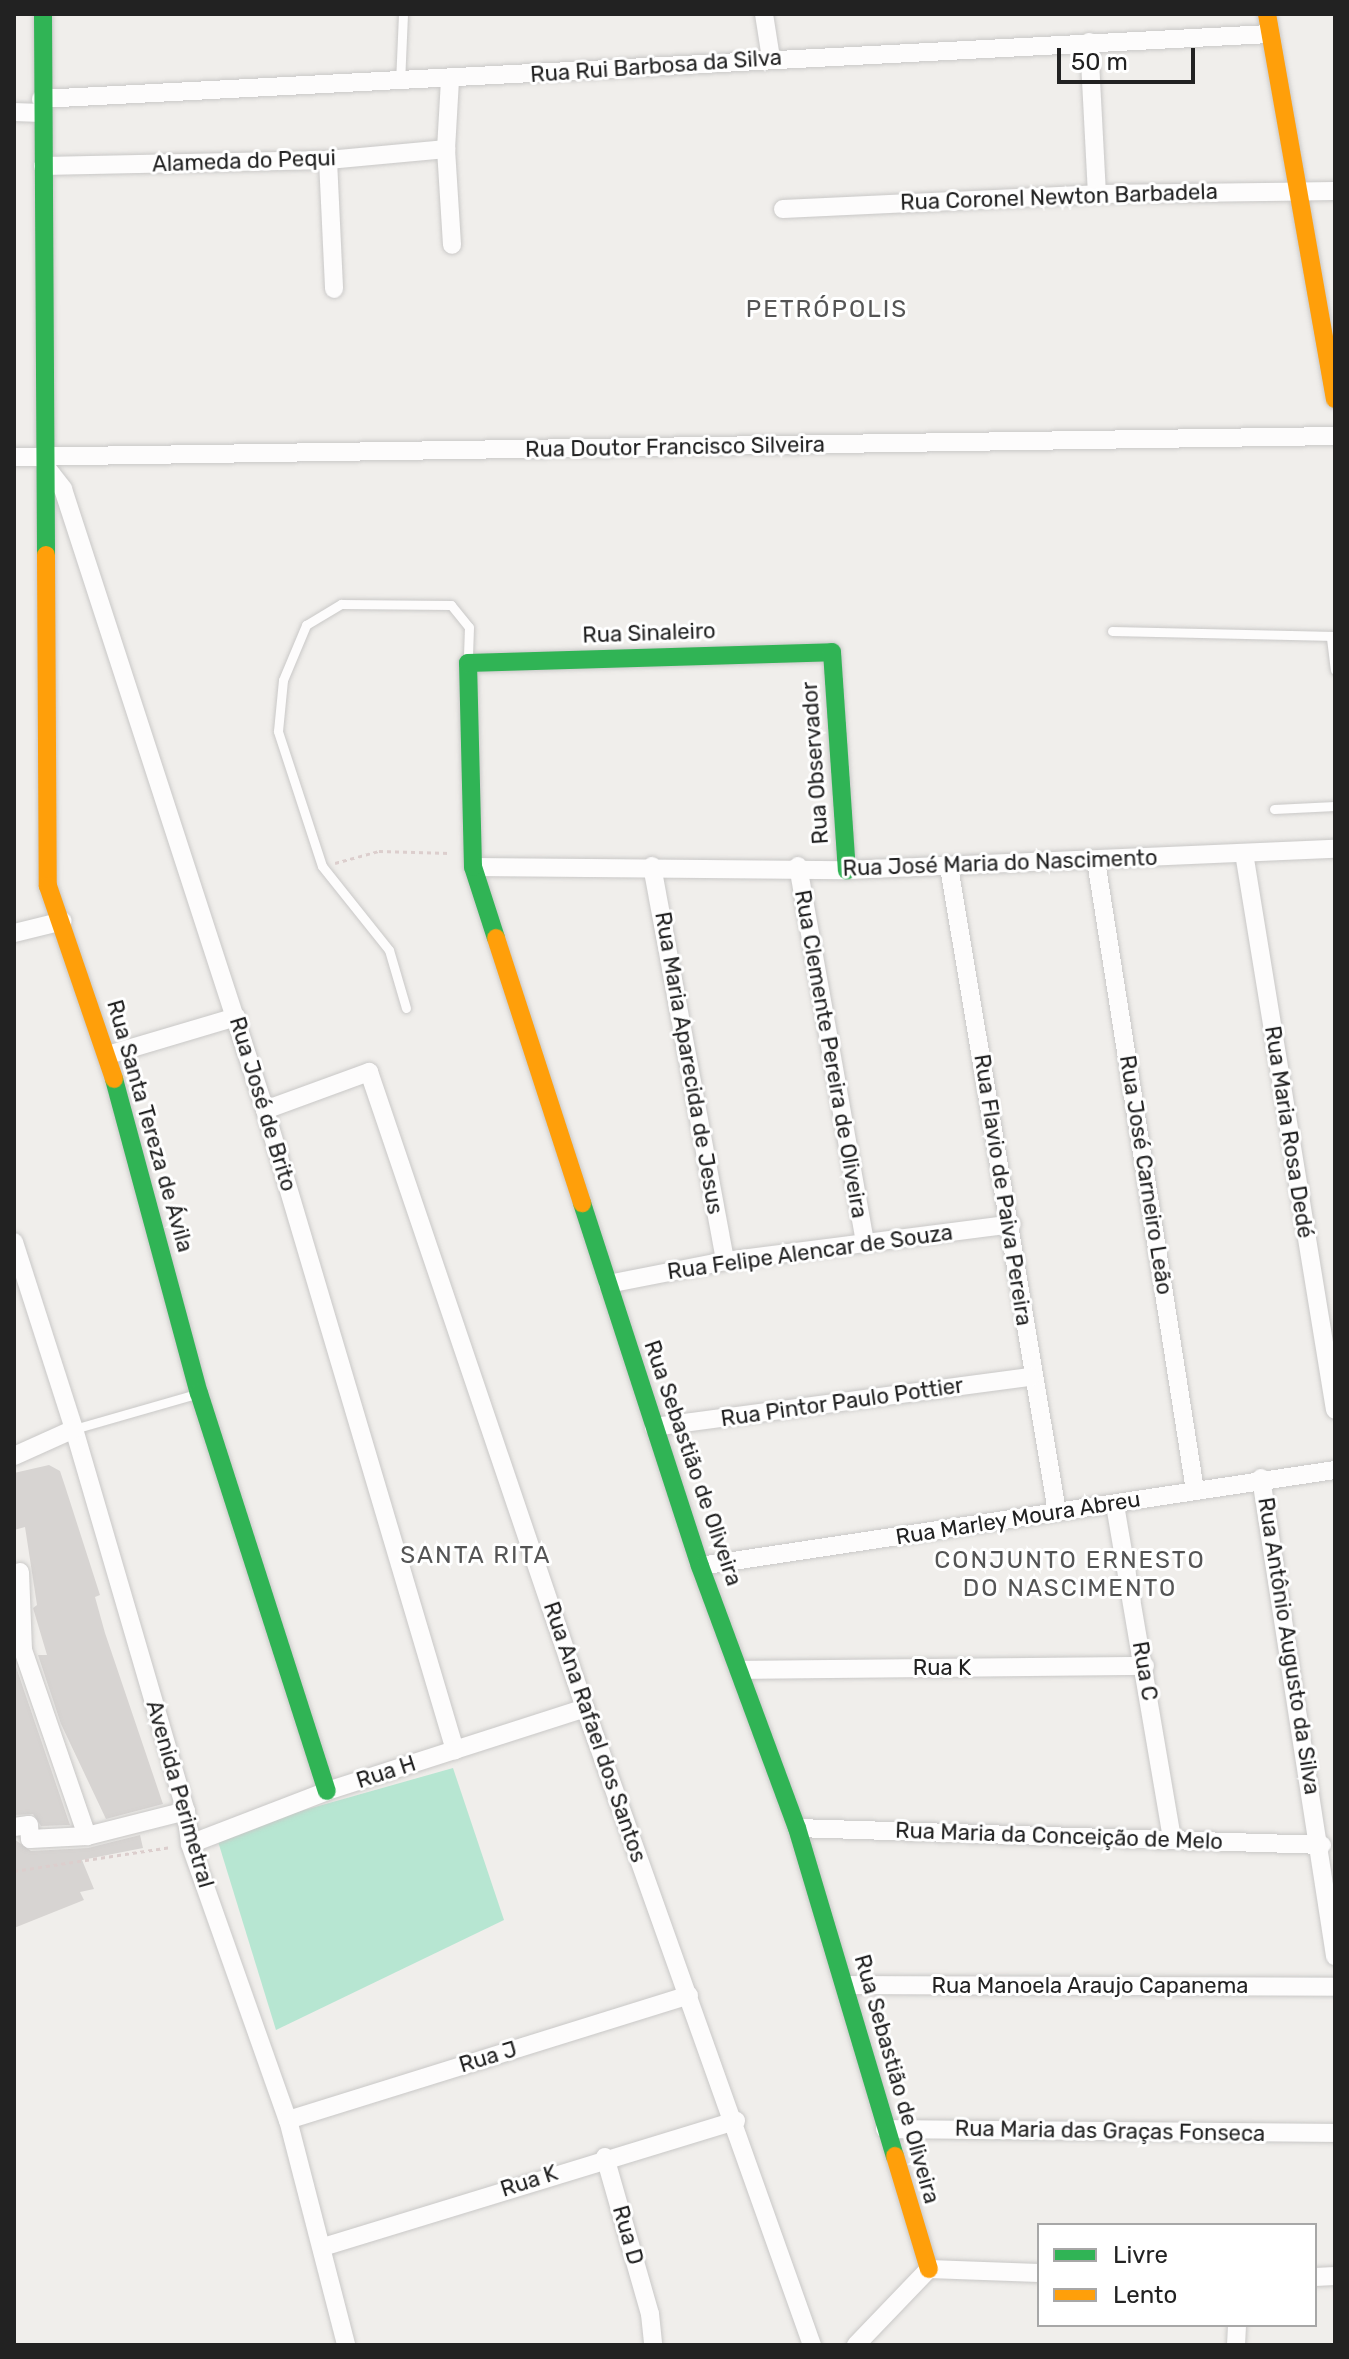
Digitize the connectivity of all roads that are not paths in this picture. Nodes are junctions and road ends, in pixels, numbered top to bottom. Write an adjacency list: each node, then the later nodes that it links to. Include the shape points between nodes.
1 (43, 14): 10 (street, Rua Santa Tereza de Ávila)
2 (403, 14): 9 (lane)
3 (764, 14): 7 (street)
4 (1267, 14): 5 (street)
5 (1270, 34): 6 (street, Rua Rui Barbosa da Silva); 15 (street)
6 (1089, 42): 7 (street, Rua Rui Barbosa da Silva); 17 (street)
7 (771, 58): 8 (street, Rua Rui Barbosa da Silva)
8 (450, 80): 9 (street, Rua Rui Barbosa da Silva); 12 (street)
9 (400, 83): 10 (street, Rua Rui Barbosa da Silva)
10 (41, 106): 11 (street, Rua Rui Barbosa da Silva); 14 (street, Rua Santa Tereza de Ávila)
11 (14, 112)
12 (446, 149): 13 (street, Alameda do Pequi); 19 (street)
13 (328, 160): 14 (street, Alameda do Pequi); 20 (street)
14 (43, 166): 24 (street, Rua Santa Tereza de Ávila)
15 (1295, 190): 16 (street, Rua Coronel Newton Barbadela); 17 (street, Rua Coronel Newton Barbadela); 21 (street)
16 (1335, 191)
17 (1097, 194): 18 (street, Rua Coronel Newton Barbadela)
18 (783, 209)
19 (452, 245)
20 (334, 289)
21 (1335, 399)
22 (1335, 436): 24 (street, Rua Doutor Francisco Silveira)
23 (14, 457): 24 (street, Rua Doutor Francisco Silveira)
24 (46, 462): 40 (street, Rua Santa Tereza de Ávila, via 48,886); 43 (street, Rua José de Brito, via 63,489)
25 (1112, 631): 26 (lane)
26 (1333, 637): 29 (lane)
27 (832, 652): 28 (street, Rua Sinaleiro); 39 (street, Rua Observador)
28 (468, 663): 37 (street, Rua Sebastião de Oliveira); 42 (lane, via 469,627 451,605 341,604 306,625 283,680 278,731 322,866 389,950)
29 (1335, 670)
30 (1335, 806): 31 (lane)
31 (1274, 809)
32 (1335, 849): 33 (street, Rua José Maria do Nascimento)
33 (1244, 853): 34 (street, Rua José Maria do Nascimento); 53 (street, Rua Maria Rosa Dedé)
34 (1096, 861): 38 (street, Rua José Maria do Nascimento); 59 (street, Rua José Carneiro Leão)
35 (652, 866): 36 (street, Rua José Maria do Nascimento); 37 (street, Rua José Maria do Nascimento); 49 (street, Rua Maria Aparecida de Jesus)
36 (798, 866): 39 (street, Rua José Maria do Nascimento); 48 (street, Rua Clemente Pereira de Oliveira)
37 (473, 867): 50 (street, Rua Sebastião de Oliveira)
38 (949, 867): 39 (street, Rua José Maria do Nascimento); 46 (street, Rua Flavio de Paiva Pereira)
39 (847, 870)
40 (63, 921): 41 (street); 44 (street, Rua Santa Tereza de Ávila)
41 (14, 933)
42 (406, 1008)
43 (236, 1017): 44 (street); 45 (street, Rua José de Brito)
44 (108, 1055): 52 (street, Rua Santa Tereza de Ávila)
45 (265, 1110): 66 (street, Rua Ana Rafael dos Santos, via 369,1072); 67 (street, Rua José de Brito)
46 (1012, 1224): 48 (street, Rua Felipe Alencar de Souza); 51 (street, Rua Flavio de Paiva Pereira)
47 (14, 1242): 55 (street, Avenida Perimetral)
48 (865, 1242): 49 (street, Rua Felipe Alencar de Souza)
49 (725, 1261): 50 (street, Rua Felipe Alencar de Souza)
50 (608, 1284): 54 (street, Rua Sebastião de Oliveira)
51 (1031, 1377): 54 (street, Rua Pintor Paulo Pottier); 61 (street, Rua Flavio de Paiva Pereira)
52 (199, 1393): 55 (lane); 68 (street, Rua Santa Tereza de Ávila)
53 (1335, 1410)
54 (654, 1427): 62 (street, Rua Sebastião de Oliveira)
55 (74, 1429): 56 (street); 69 (street, Avenida Perimetral)
56 (14, 1456)
57 (1335, 1470): 58 (street, Rua Marley Moura Abreu)
58 (1261, 1478): 59 (street, Rua Marley Moura Abreu); 75 (street, Rua Antônio Augusto da Silva)
59 (1195, 1490): 60 (street, Rua Marley Moura Abreu)
60 (1115, 1505): 61 (street, Rua Marley Moura Abreu); 64 (street, Rua C)
61 (1057, 1512): 62 (street, Rua Marley Moura Abreu)
62 (700, 1566): 65 (street, Rua Sebastião de Oliveira)
63 (20, 1572): 72 (street, via 23,1650)
64 (1145, 1666): 65 (street, Rua K); 73 (street, Rua C)
65 (740, 1670): 71 (street, Rua Sebastião de Oliveira)
66 (585, 1708): 67 (street, Rua H); 79 (street, Rua Ana Rafael dos Santos)
67 (455, 1750): 68 (street, Rua H)
68 (327, 1791): 74 (street, Rua H)
69 (186, 1811): 72 (street); 74 (street, Avenida Perimetral)
70 (14, 1827): 72 (street, via 29,1825 30,1839)
71 (797, 1828): 73 (street, Rua Maria da Conceição de Melo); 77 (street, Rua Sebastião de Oliveira)
72 (87, 1836)
73 (1172, 1838): 75 (street, Rua Maria da Conceição de Melo)
74 (190, 1844): 80 (street, Avenida Perimetral)
75 (1322, 1845): 76 (street, Rua Antônio Augusto da Silva)
76 (1335, 1956)
77 (845, 1985): 78 (street, Rua Manoela Araujo Capanema); 82 (street, Rua Sebastião de Oliveira)
78 (1335, 1987)
79 (689, 1995): 80 (street, Rua J); 81 (street, Rua Ana Rafael dos Santos)
80 (288, 2120): 85 (street, Avenida Perimetral)
81 (736, 2121): 84 (street, Rua K); 90 (street, Rua Ana Rafael dos Santos)
82 (885, 2129): 83 (street, Rua Maria das Graças Fonseca); 86 (street, Rua Sebastião de Oliveira)
83 (1335, 2133)
84 (605, 2157): 85 (street, Rua K); 89 (street, Rua D, via 650,2314)
85 (323, 2247): 88 (street, Avenida Perimetral)
86 (929, 2269): 87 (street); 91 (street)
87 (1037, 2273)
88 (346, 2345)
89 (653, 2345)
90 (812, 2345)
91 (856, 2345)

